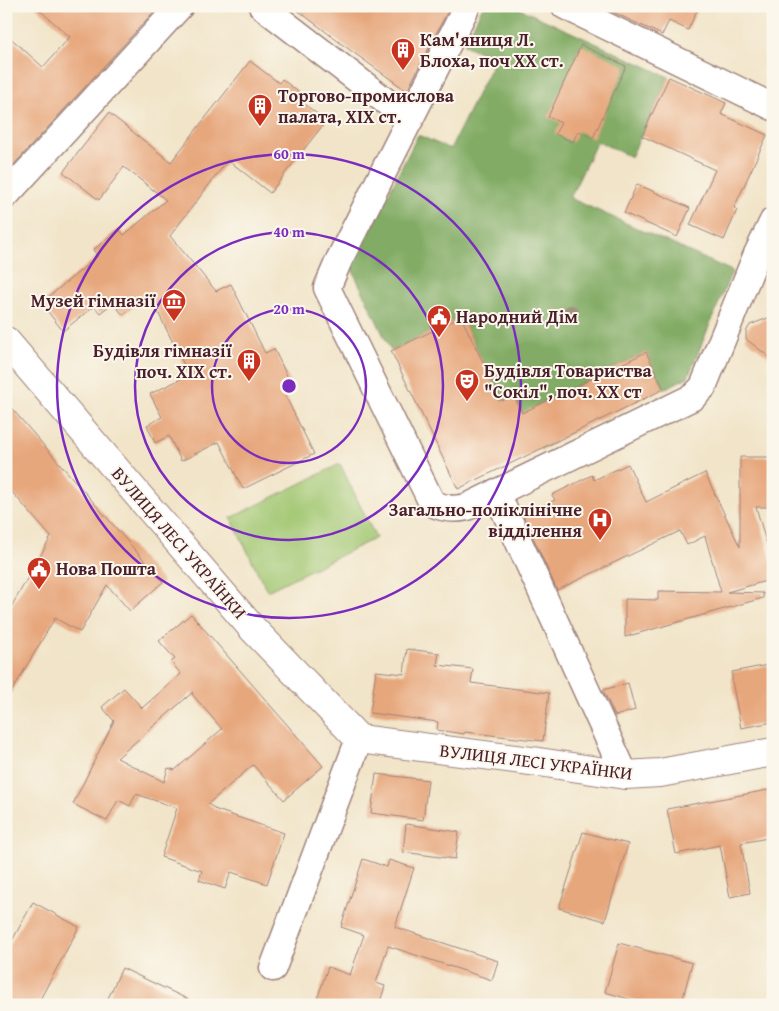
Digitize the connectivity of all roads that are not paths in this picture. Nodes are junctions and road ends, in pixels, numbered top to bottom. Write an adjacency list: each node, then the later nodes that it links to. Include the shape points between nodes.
1 (180, 6): 7 (street)
2 (262, 6): 6 (street)
3 (467, 6): 6 (street)
4 (565, 6): 5 (street)
5 (773, 107)
6 (410, 120): 10 (street, via 338,260 327,288 432,504 447,508 466,507)
7 (6, 195)
8 (773, 221): 10 (street, via 703,387 693,397)
9 (6, 341): 11 (street, ВУЛИЦЯ ЛЕСІ УКРАЇНКИ, via 252,628)
10 (496, 492): 13 (street)
11 (358, 739): 13 (street, ВУЛИЦЯ ЛЕСІ УКРАЇНКИ); 14 (street)
12 (773, 752): 13 (street, ВУЛИЦЯ ЛЕСІ УКРАЇНКИ, via 660,773)
13 (625, 776)
14 (273, 968)

